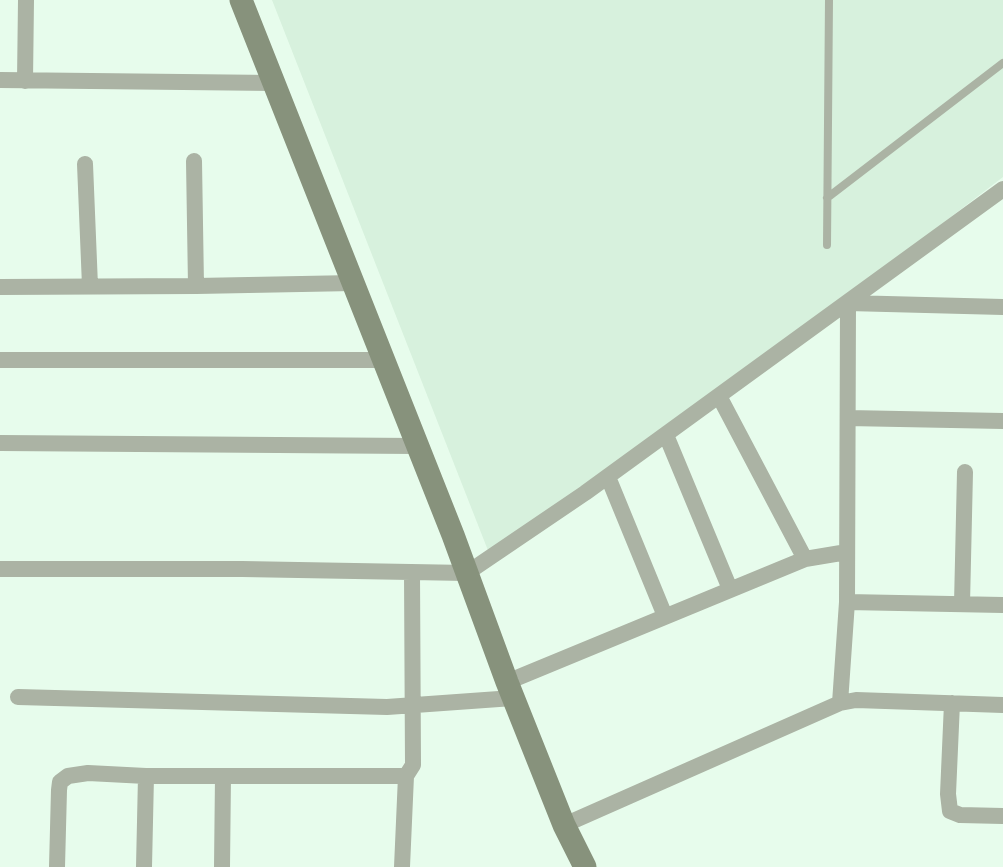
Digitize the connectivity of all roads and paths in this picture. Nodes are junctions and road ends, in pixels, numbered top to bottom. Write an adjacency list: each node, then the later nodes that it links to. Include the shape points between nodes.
1 (26, 0): 6 (street)
2 (241, 0): 7 (street)
3 (829, 0): 11 (lane)
4 (1003, 63): 11 (lane)
5 (0, 80): 6 (street)
6 (25, 80): 7 (street)
7 (274, 83): 13 (street)
8 (194, 161): 15 (street)
9 (85, 164): 14 (street)
10 (1003, 189): 17 (street)
11 (827, 198): 12 (lane)
12 (827, 245)
13 (354, 283): 15 (street); 20 (street)
14 (90, 286): 15 (street); 16 (street)
15 (196, 286)
16 (0, 287)
17 (848, 303): 18 (street); 21 (street); 22 (street)
18 (1003, 307)
19 (0, 360): 20 (street)
20 (383, 360): 26 (street)
21 (719, 396): 24 (street); 30 (street)
22 (848, 418): 23 (street); 29 (street)
23 (1003, 421)
24 (666, 435): 28 (street); 34 (street)
25 (0, 443): 26 (street)
26 (416, 446): 33 (street)
27 (965, 472): 36 (street)
28 (608, 477): 33 (street); 38 (street)
29 (847, 552): 30 (street); 35 (street)
30 (805, 559): 34 (street)
31 (0, 569): 32 (street)
32 (412, 573): 33 (street); 44 (street)
33 (467, 573): 39 (street)
34 (730, 589): 38 (street)
35 (847, 601): 36 (street); 42 (street)
36 (962, 604): 37 (street)
37 (1003, 605)
38 (665, 616): 39 (street)
39 (510, 690): 44 (street); 49 (street)
40 (18, 697): 44 (street)
41 (952, 703): 42 (street, via 856,700); 43 (street); 48 (street, via 950,811)
42 (840, 704): 49 (street)
43 (1003, 705)
44 (414, 706): 47 (street, via 413,765)
45 (146, 776): 46 (street); 50 (street, via 79,773 60,782); 51 (street)
46 (223, 776): 47 (street); 52 (street)
47 (406, 776): 53 (street)
48 (1003, 816)
49 (564, 825): 54 (street)
50 (57, 867)
51 (144, 867)
52 (222, 867)
53 (402, 867)
54 (580, 867)

